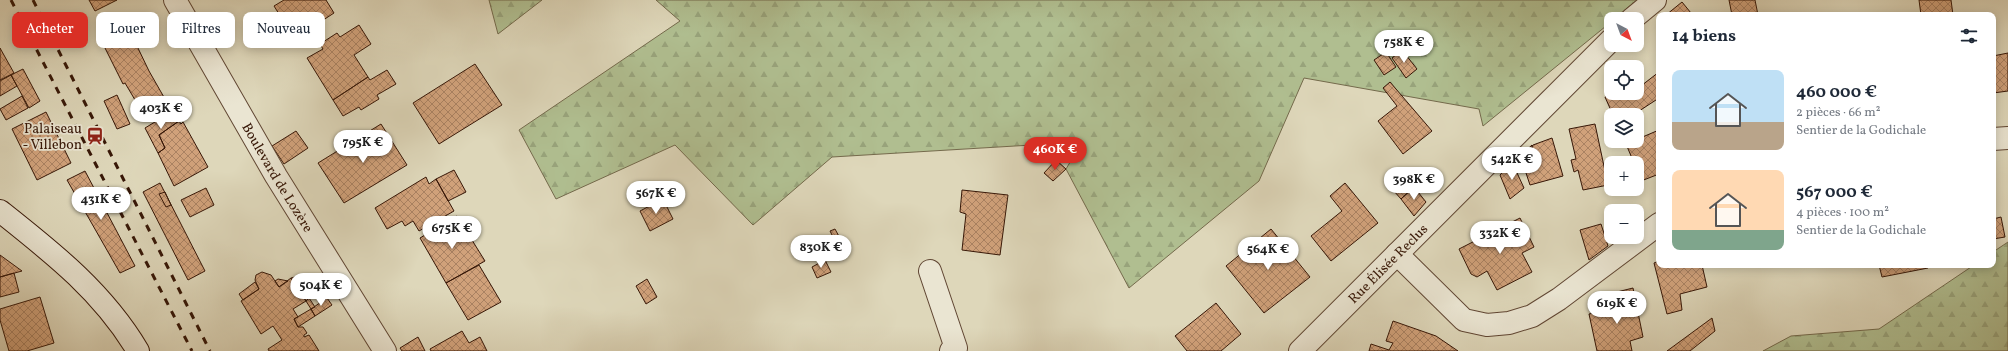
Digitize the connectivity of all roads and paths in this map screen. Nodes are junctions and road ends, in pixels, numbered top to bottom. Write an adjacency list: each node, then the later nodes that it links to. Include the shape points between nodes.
1 (175, 0): 12 (street, Boulevard de Lozère, via 276,176)
2 (1655, 0): 3 (street)
3 (1640, 12)
4 (1604, 47): 9 (street, Rue Élisée Reclus)
5 (2008, 138): 6 (street)
6 (1996, 139)
7 (0, 211): 11 (street, via 42,243 89,286 117,317)
8 (1656, 226): 9 (street, via 1559,300 1532,316 1509,323 1487,325 1464,320)
9 (1397, 254): 14 (street, Rue Élisée Reclus)
10 (930, 272): 13 (street, via 956,348)
11 (138, 351)
12 (385, 351)
13 (951, 351)
14 (1300, 351)

